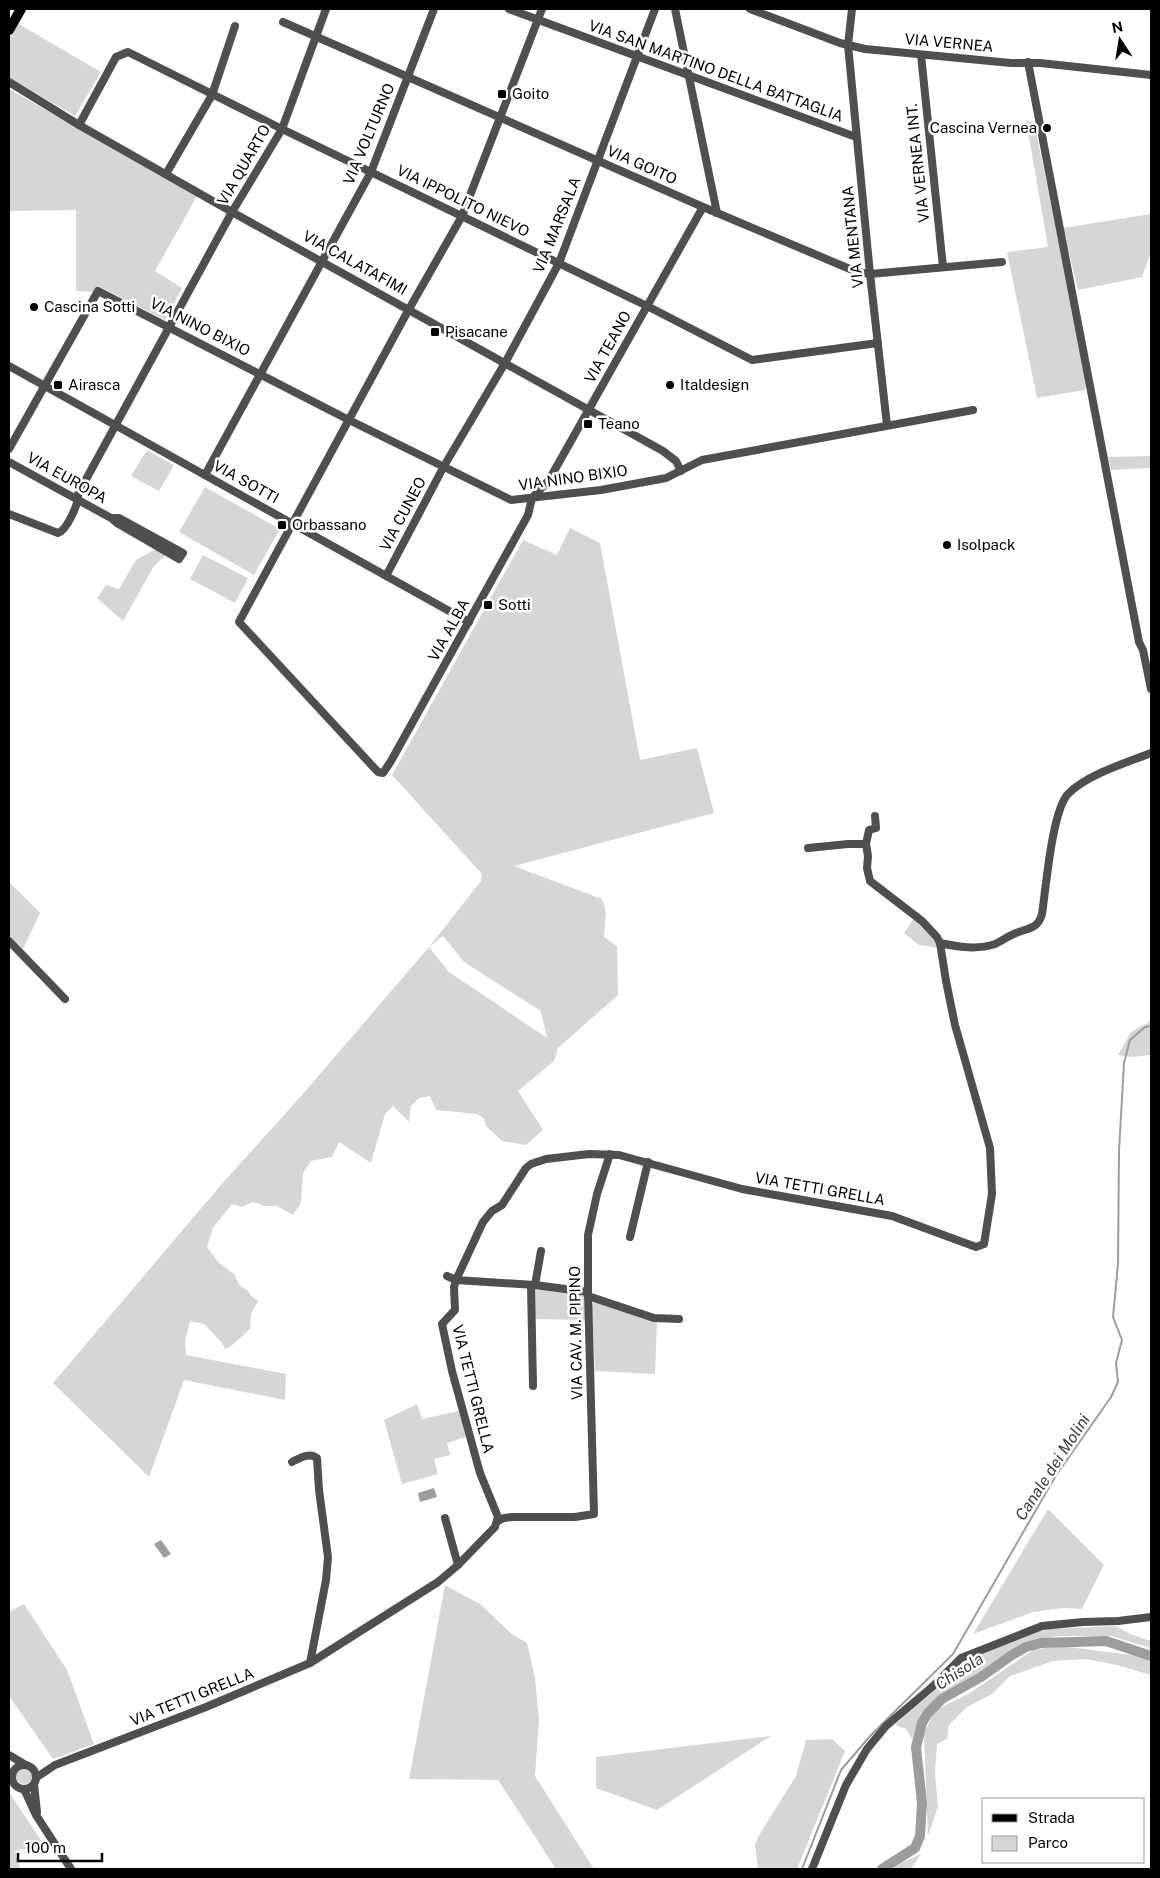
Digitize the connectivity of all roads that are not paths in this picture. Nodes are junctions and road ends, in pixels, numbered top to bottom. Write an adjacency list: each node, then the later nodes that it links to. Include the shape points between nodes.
1 (21, 9): 13 (main road)
2 (326, 9): 14 (street, VIA QUARTO)
3 (434, 9): 21 (street, VIA VOLTURNO)
4 (509, 9): 10 (street, VIA SAN MARTINO DELLA BATTAGLIA)
5 (542, 9): 10 (street)
6 (655, 9): 17 (street, VIA MARSALA)
7 (675, 9): 20 (street)
8 (750, 9): 15 (street, VIA VERNEA)
9 (852, 9): 15 (street)
10 (538, 20): 17 (street, VIA SAN MARTINO DELLA BATTAGLIA); 24 (street)
11 (283, 22): 14 (street, VIA GOITO)
12 (235, 26): 23 (street)
13 (9, 30)
14 (316, 37): 21 (street, VIA GOITO); 26 (street, VIA QUARTO)
15 (848, 45): 16 (street, VIA VERNEA); 27 (street, VIA MENTANA)
16 (921, 55): 18 (street, VIA VERNEA); 38 (street, VIA VERNEA INT.)
17 (637, 57): 20 (street, VIA SAN MARTINO DELLA BATTAGLIA); 28 (street, VIA MARSALA)
18 (1028, 62): 19 (street, VIA VERNEA); 65 (street, via 1139,642)
19 (1151, 75)
20 (688, 76): 27 (street, VIA SAN MARTINO DELLA BATTAGLIA); 33 (street)
21 (408, 78): 24 (street, VIA GOITO); 29 (street, VIA VOLTURNO)
22 (9, 83): 25 (street, VIA CALATAFIMI)
23 (212, 94): 25 (street, VIA IPPOLITO NIEVO, via 128,52 116,57); 26 (street, VIA IPPOLITO NIEVO); 30 (street)
24 (500, 118): 28 (street, VIA GOITO); 34 (street)
25 (79, 125): 30 (street, VIA CALATAFIMI)
26 (282, 129): 29 (street, VIA IPPOLITO NIEVO); 32 (street, VIA QUARTO)
27 (856, 137): 39 (street, VIA MENTANA)
28 (598, 160): 31 (street, VIA GOITO); 37 (street, VIA MARSALA)
29 (371, 172): 34 (street, VIA IPPOLITO NIEVO); 35 (street, VIA VOLTURNO)
30 (166, 174): 32 (street, VIA CALATAFIMI)
31 (703, 207): 33 (street, VIA GOITO); 40 (street, VIA TEANO)
32 (232, 212): 35 (street, VIA CALATAFIMI); 42 (street, VIA QUARTO)
33 (717, 213): 39 (street, VIA GOITO, via 857,272)
34 (462, 216): 37 (street, VIA IPPOLITO NIEVO); 41 (street)
35 (323, 261): 41 (street, VIA CALATAFIMI); 46 (street, VIA VOLTURNO)
36 (1002, 262): 38 (street, VIA GOITO)
37 (559, 263): 40 (street, VIA IPPOLITO NIEVO); 44 (street, VIA MARSALA)
38 (943, 267): 39 (street, VIA GOITO)
39 (870, 274): 43 (street, VIA MENTANA)
40 (647, 306): 43 (street, VIA IPPOLITO NIEVO, via 752,360); 49 (street, VIA TEANO)
41 (409, 309): 44 (street, VIA CALATAFIMI); 50 (street)
42 (171, 327): 46 (street, VIA NINO BIXIO); 47 (street, VIA NINO BIXIO, via 98,291); 51 (street, VIA QUARTO)
43 (878, 343): 52 (street, VIA MENTANA)
44 (505, 363): 49 (street, VIA CALATAFIMI); 55 (street, VIA MARSALA)
45 (9, 366): 47 (street, VIA SOTTI)
46 (260, 374): 50 (street, VIA NINO BIXIO); 57 (street, VIA VOLTURNO)
47 (45, 386): 51 (street, VIA SOTTI); 53 (street)
48 (973, 410): 52 (street, VIA NINO BIXIO)
49 (589, 411): 56 (street, VIA CALATAFIMI, via 672,457); 58 (street, VIA TEANO, via 549,480)
50 (349, 420): 55 (street, VIA NINO BIXIO); 62 (street)
51 (115, 424): 57 (street, VIA SOTTI); 59 (street, VIA QUARTO, via 78,494)
52 (887, 425): 56 (street, VIA NINO BIXIO, via 702,460)
53 (9, 450)
54 (9, 462): 59 (street, VIA EUROPA)
55 (444, 466): 58 (street, VIA NINO BIXIO, via 511,500); 63 (street, VIA CUNEO)
56 (681, 471): 58 (street, VIA NINO BIXIO, via 666,478 601,490)
57 (205, 475): 62 (street, VIA SOTTI)
58 (532, 498): 64 (street, VIA ALBA, via 528,515)
59 (79, 500): 60 (street, VIA QUARTO, via 61,532); 61 (street, VIA EUROPA)
60 (9, 514)
61 (111, 518): 61 (street, VIA EUROPA, via 117,524 180,559 183,553 119,518)
62 (292, 524): 63 (street, VIA SOTTI); 64 (street, VIA ALBA, via 239,622 378,772 382,773 391,762)
63 (386, 576): 64 (street, VIA SOTTI)
64 (469, 622)
65 (1151, 690)
66 (1151, 753): 71 (street, via 1086,781 1068,795 1055,825 1042,914 1035,927 985,946)
67 (875, 816): 68 (street, via 876,828 868,830)
68 (866, 844): 69 (street); 71 (street, via 870,881 922,921)
69 (808, 848)
70 (9, 942): 72 (street)
71 (940, 943): 74 (street, VIA TETTI GRELLA, via 955,1025 990,1148 992,1194 986,1240 982,1246 976,1247 892,1216 742,1189)
72 (65, 999)
73 (610, 1154): 74 (street, VIA TETTI GRELLA); 78 (street, VIA TETTI GRELLA, via 546,1159 526,1168 502,1206 492,1211 483,1222); 80 (street, VIA CAV. M. PIPINO, via 588,1234)
74 (648, 1162): 75 (street)
75 (630, 1236)
76 (542, 1251): 79 (street)
77 (447, 1276): 78 (street)
78 (456, 1280): 79 (street); 85 (street, VIA TETTI GRELLA, via 455,1310 442,1322 442,1327 480,1473)
79 (533, 1285): 80 (street); 82 (street)
80 (588, 1294): 81 (street, via 654,1318); 85 (street, VIA CAV. M. PIPINO, via 594,1514 513,1517)
81 (679, 1319)
82 (533, 1386)
83 (292, 1462): 88 (street, via 308,1455 316,1458 328,1557)
84 (444, 1518): 86 (street)
85 (498, 1521): 86 (street, VIA TETTI GRELLA)
86 (458, 1565): 88 (street, VIA TETTI GRELLA, via 432,1586)
87 (1151, 1617): 98 (street, via 1042,1626 961,1658 866,1749 846,1785)
88 (310, 1663): 91 (street, VIA TETTI GRELLA)
89 (9, 1756): 92 (street)
90 (9, 1764): 93 (street)
91 (55, 1765): 92 (street, VIA TETTI GRELLA); 94 (street, VIA TETTI GRELLA)
92 (28, 1766): 93 (street, via 16,1767); 94 (street)
93 (12, 1774): 95 (street, via 14,1782)
94 (35, 1780): 95 (street, via 31,1787); 96 (street)
95 (24, 1789): 96 (street)
96 (40, 1821): 97 (street)
97 (71, 1869)
98 (812, 1869)

